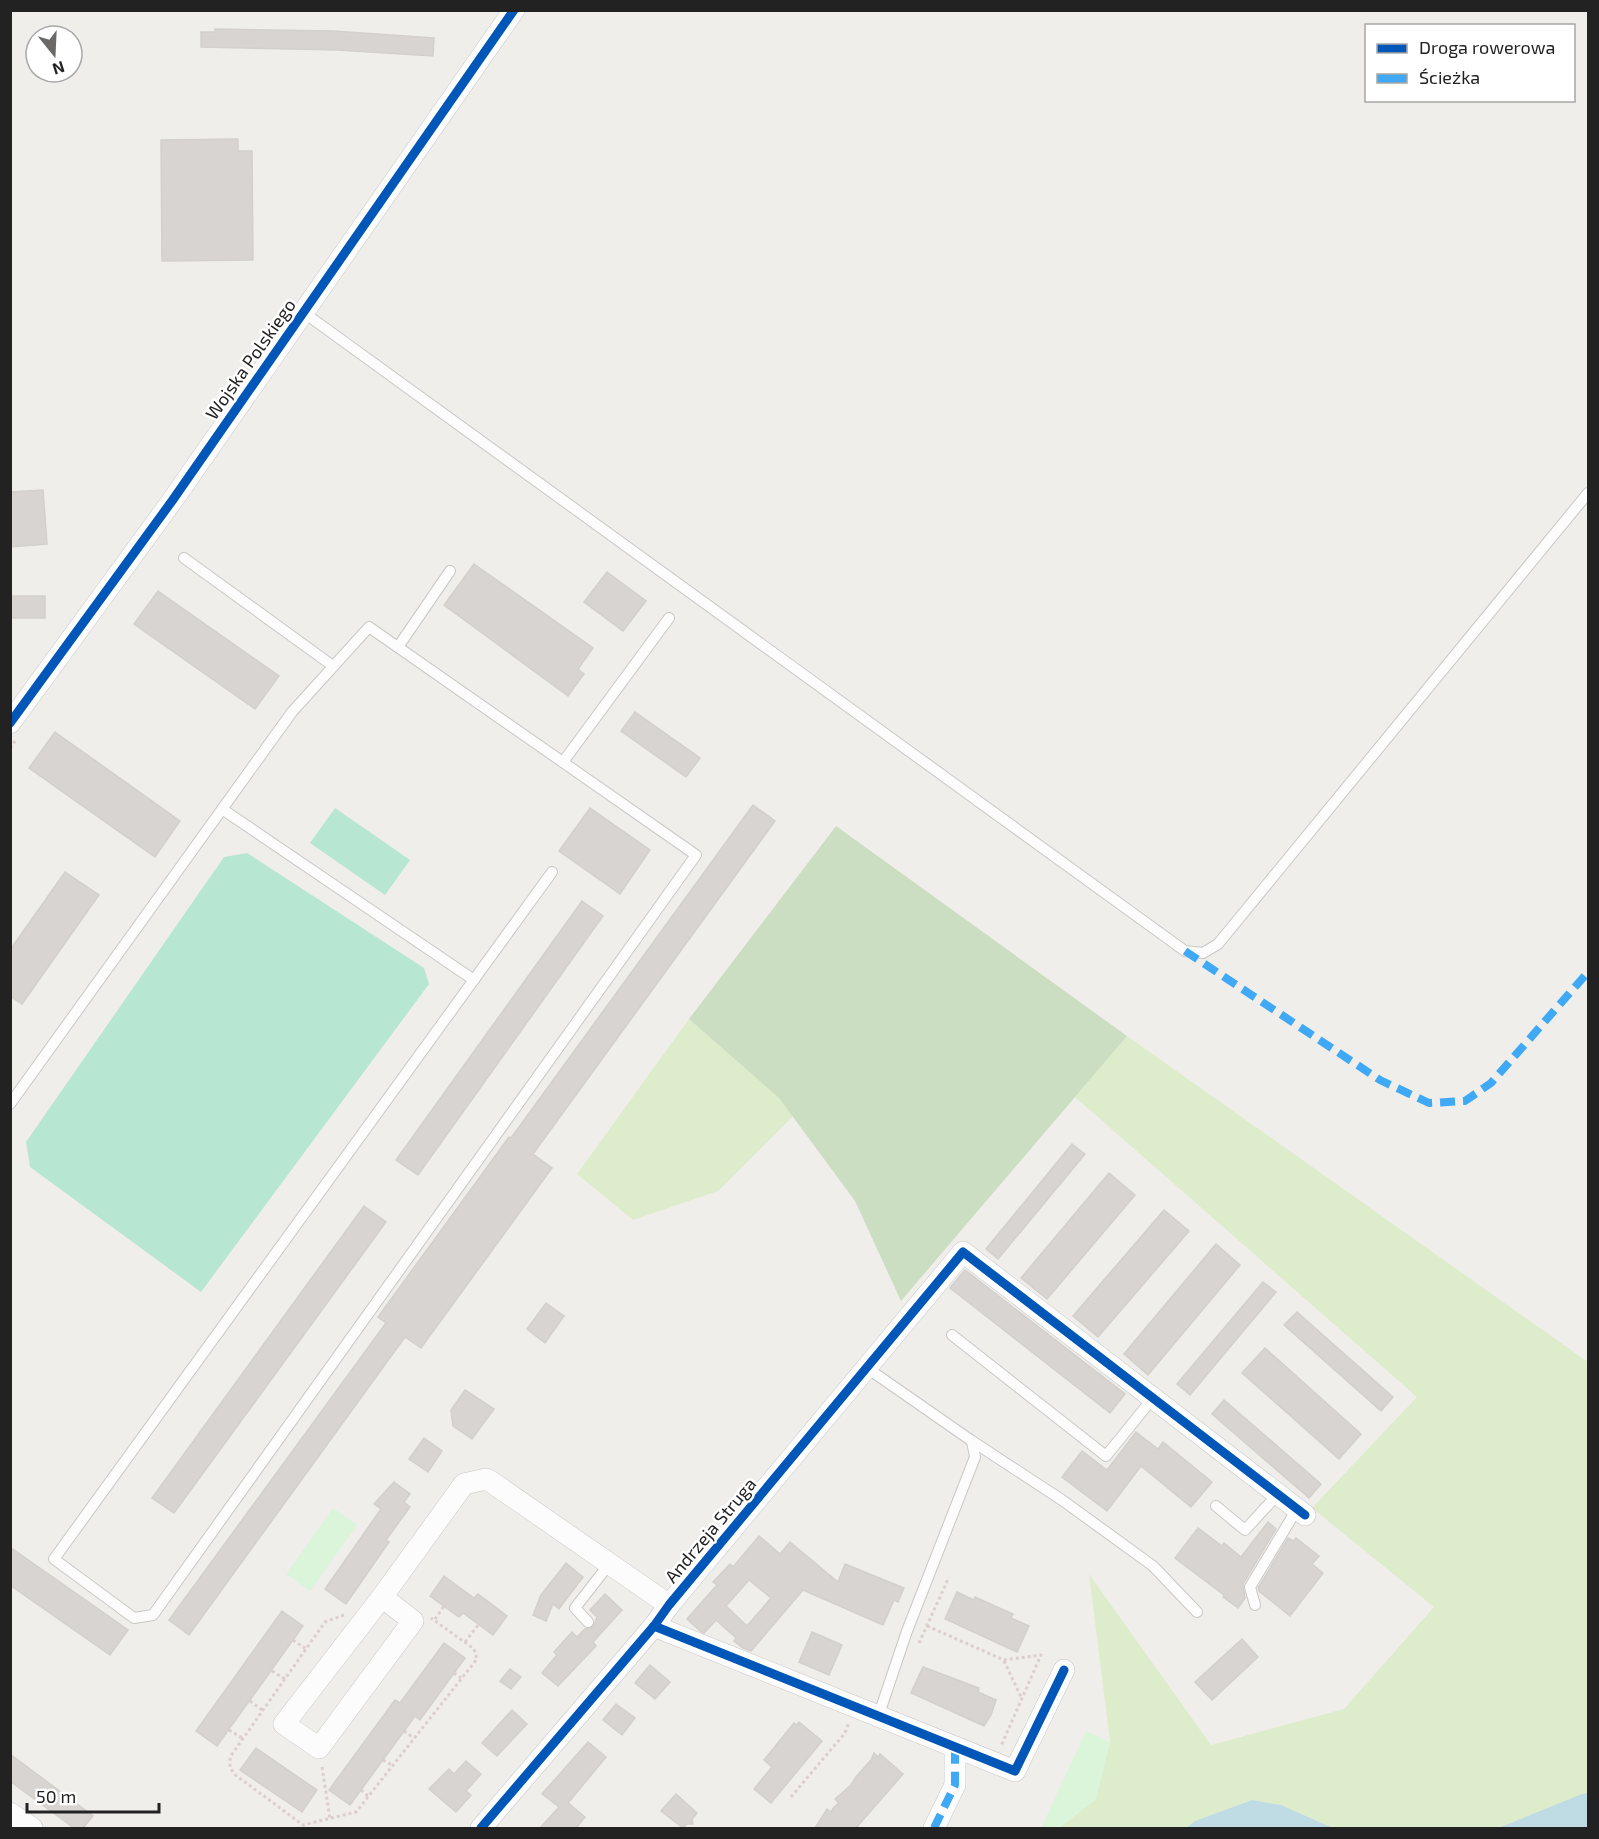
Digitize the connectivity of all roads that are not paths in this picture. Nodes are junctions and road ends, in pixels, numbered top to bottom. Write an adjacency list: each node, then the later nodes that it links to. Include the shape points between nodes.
1 (514, 10): 2 (street, Wojska Polskiego)
2 (303, 312): 3 (lane, via 1185,951 1203,953 1218,944); 9 (street, Wojska Polskiego, via 172,501)
3 (1588, 493)
4 (184, 558): 8 (lane)
5 (450, 571): 7 (lane)
6 (669, 618): 10 (lane)
7 (398, 647): 8 (lane, via 369,627); 10 (lane)
8 (333, 666): 11 (lane, via 292,712)
9 (10, 723)
10 (563, 762): 13 (lane, via 696,855 153,1615 134,1618 54,1559)
11 (222, 809): 13 (lane); 14 (lane)
12 (552, 872): 13 (lane)
13 (474, 980)
14 (10, 1104)
15 (952, 1335): 17 (lane, via 1106,1456)
16 (867, 1368): 17 (street, Andrzeja Struga, via 963,1252); 18 (lane); 24 (street, Andrzeja Struga)
17 (1153, 1398): 19 (street)
18 (972, 1441): 26 (lane, via 1153,1566); 30 (lane, via 975,1457)
19 (1278, 1494): 20 (lane, via 1245,1530); 21 (street)
20 (1216, 1506)
21 (1301, 1512): 25 (lane, via 1250,1587)
22 (609, 1563): 23 (street, via 486,1479 464,1484); 24 (street); 27 (lane, via 575,1608)
23 (382, 1597): 23 (street, via 413,1620 319,1748 284,1724)
24 (669, 1605): 28 (street, Andrzeja Struga)
25 (1255, 1605)
26 (1197, 1612)
27 (588, 1622)
28 (654, 1626): 30 (street); 34 (street, Andrzeja Struga)
29 (1064, 1670): 31 (street, via 1015,1771)
30 (878, 1717): 31 (street)
31 (955, 1749): 35 (street, via 955,1785)
32 (10, 1813): 33 (street)
33 (32, 1828)
34 (481, 1828)
35 (934, 1828)

